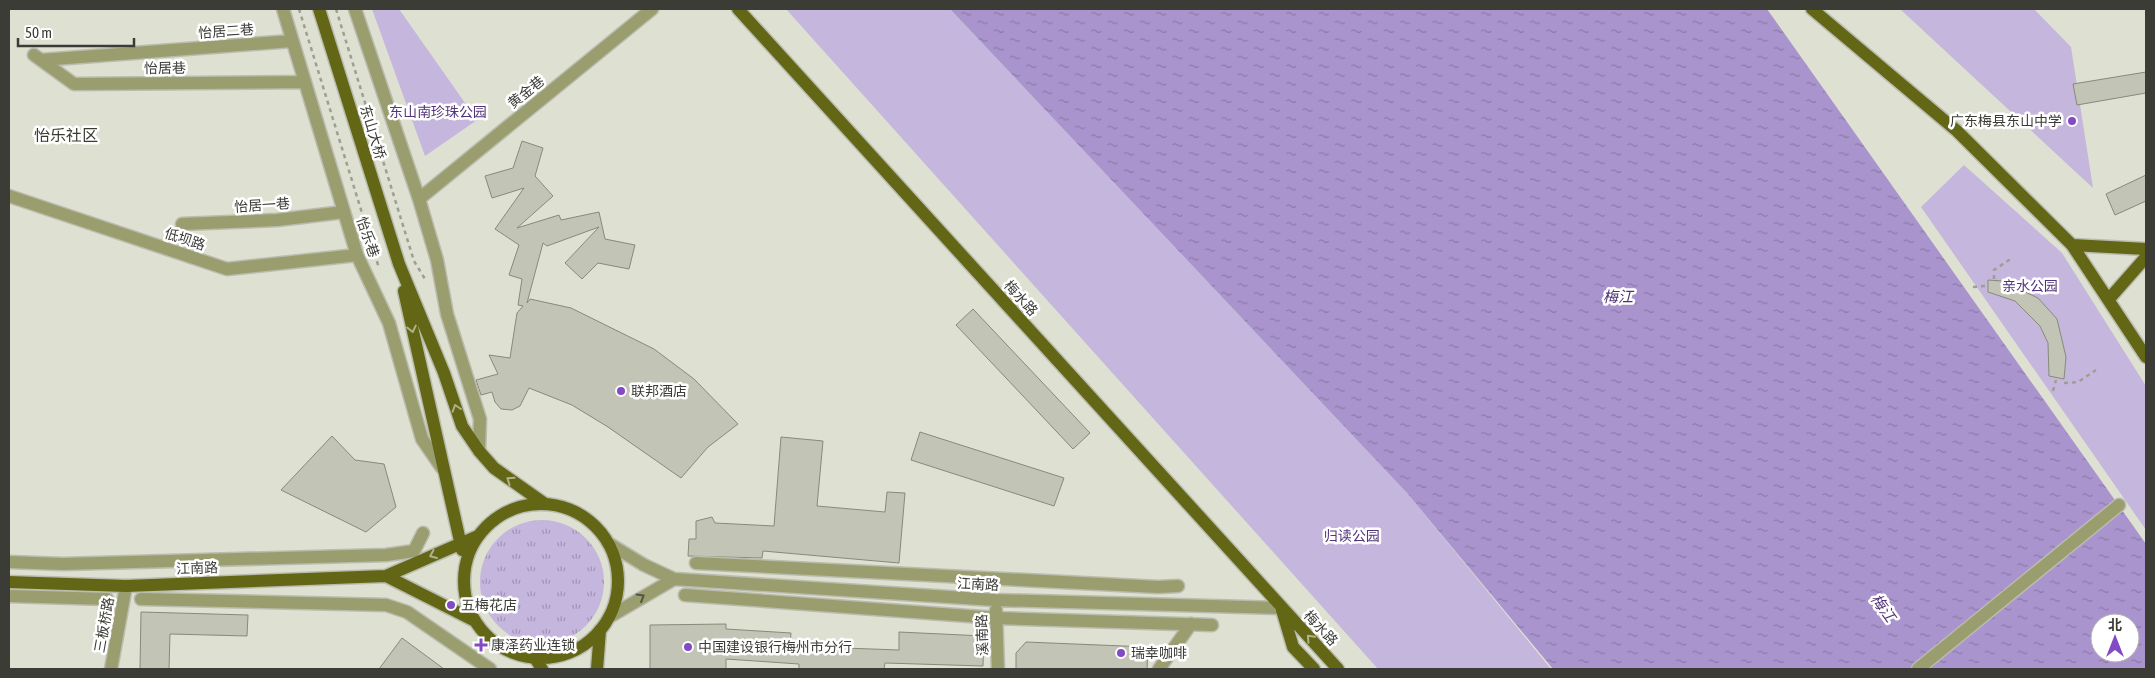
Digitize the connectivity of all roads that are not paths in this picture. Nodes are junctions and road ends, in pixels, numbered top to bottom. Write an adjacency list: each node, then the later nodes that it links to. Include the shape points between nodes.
1 (283, 9): 7 (street, 怡乐巷)
2 (319, 9): 18 (main road, 东山大桥)
3 (355, 9): 11 (street)
4 (652, 9): 11 (street, 黄金巷)
5 (738, 9): 42 (main road, 梅水路)
6 (1812, 9): 14 (main road, via 1957,131)
7 (292, 41): 8 (street, 怡居二巷); 9 (street, 怡乐巷)
8 (38, 57): 9 (street, 怡居巷, via 74,84)
9 (305, 82): 12 (street, 怡乐巷)
10 (9, 196): 16 (street, 低坝路, via 227,269)
11 (419, 199): 21 (street, via 437,260 447,314 480,419)
12 (344, 212): 13 (street, 怡居一巷, via 278,220); 16 (street, 怡乐巷)
13 (182, 224)
14 (2072, 245): 15 (main road); 19 (main road)
15 (2146, 249)
16 (357, 255): 22 (street, 怡乐巷, via 389,323 422,440)
17 (2146, 257): 19 (main road)
18 (399, 264): 21 (main road, one-way to 18, via 462,426); 22 (main road, one-way to 22)
19 (2109, 299): 20 (main road)
20 (2146, 357)
21 (479, 451): 23 (main road, one-way to 21, via 494,468)
22 (442, 468): 28 (main road)
23 (545, 504): 26 (main road, via 514,509 500,516); 27 (main road, via 567,509 588,520)
24 (2119, 505): 57 (street)
25 (423, 534): 29 (street, via 414,551 386,555 63,564)
26 (478, 536): 28 (main road, 江南路); 31 (main road)
27 (608, 543): 33 (street, 江南路); 43 (main road, via 616,565 618,588)
28 (461, 544): 31 (main road); 32 (main road, 江南路, one-way to 32)
29 (9, 562)
30 (696, 563): 36 (street)
31 (465, 564): 45 (main road, via 464,594)
32 (386, 576): 35 (main road, 江南路); 45 (main road, 江南路)
33 (674, 579): 41 (street, 江南路); 43 (street, one-way to 33)
34 (9, 582): 35 (main road, 江南路)
35 (126, 586): 50 (street, 三板桥路)
36 (1178, 586)
37 (685, 595): 44 (street)
38 (9, 596): 39 (street)
39 (107, 599)
40 (141, 599): 51 (street, via 386,605 407,612)
41 (996, 600): 42 (street, 江南路); 44 (street, 溪南路)
42 (1281, 608): 55 (main road, 梅水路, via 1293,647); 56 (main road, 梅水路, one-way to 42)
43 (609, 617): 48 (main road)
44 (996, 618): 46 (street); 53 (street, 溪南路)
45 (475, 621): 49 (main road, via 494,643)
46 (1191, 624): 47 (street); 54 (street)
47 (1212, 625)
48 (600, 630): 49 (main road, via 578,649); 52 (main road)
49 (539, 664)
50 (111, 669)
51 (490, 669)
52 (597, 669)
53 (998, 669)
54 (1159, 669)
55 (1314, 669)
56 (1338, 669)
57 (1918, 669)

